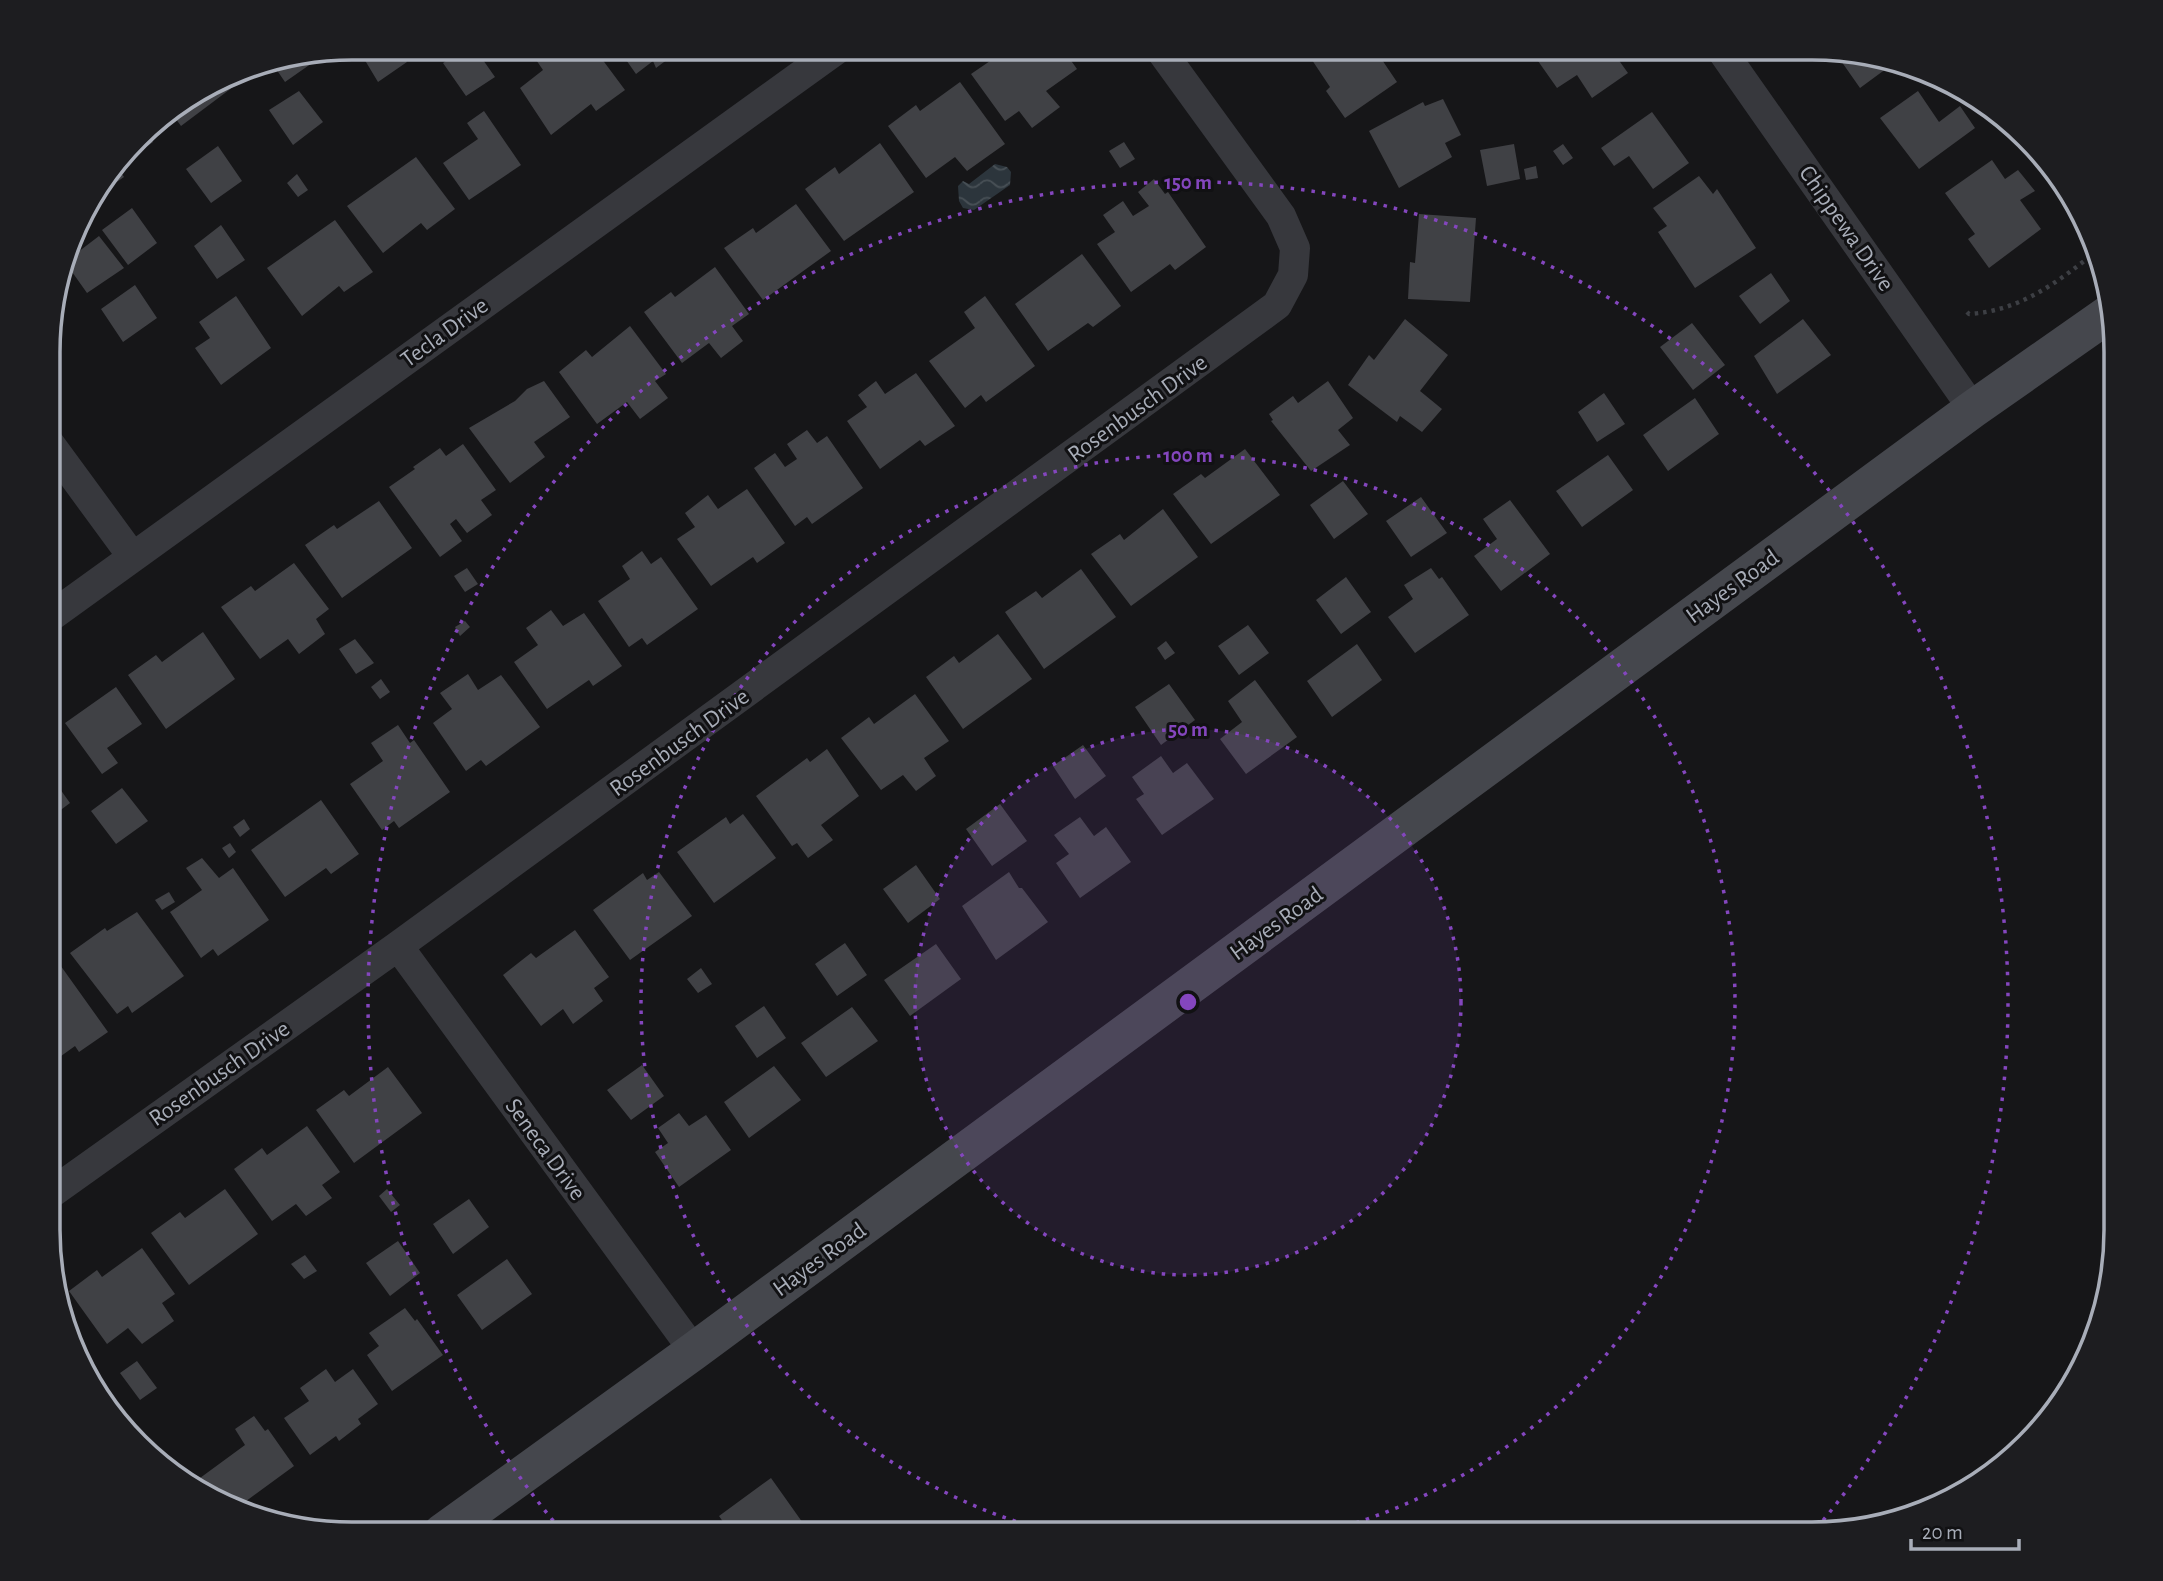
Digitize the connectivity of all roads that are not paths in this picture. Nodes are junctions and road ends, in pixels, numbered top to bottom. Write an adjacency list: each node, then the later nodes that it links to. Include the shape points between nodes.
1 (822, 59): 7 (street, Tecla Drive)
2 (1167, 59): 9 (street, Rosenbusch Drive, via 1281,216 1295,248 1293,275 1277,305)
3 (1728, 59): 5 (street, Chippewa Drive)
4 (2102, 319): 5 (street, Hayes Road)
5 (1973, 409): 11 (street, Hayes Road)
6 (60, 458): 7 (street)
7 (132, 556): 8 (street, Tecla Drive)
8 (60, 610)
9 (398, 946): 10 (street, Rosenbusch Drive); 11 (street, Seneca Drive)
10 (60, 1187)
11 (694, 1351): 12 (street, Hayes Road)
12 (457, 1522)

